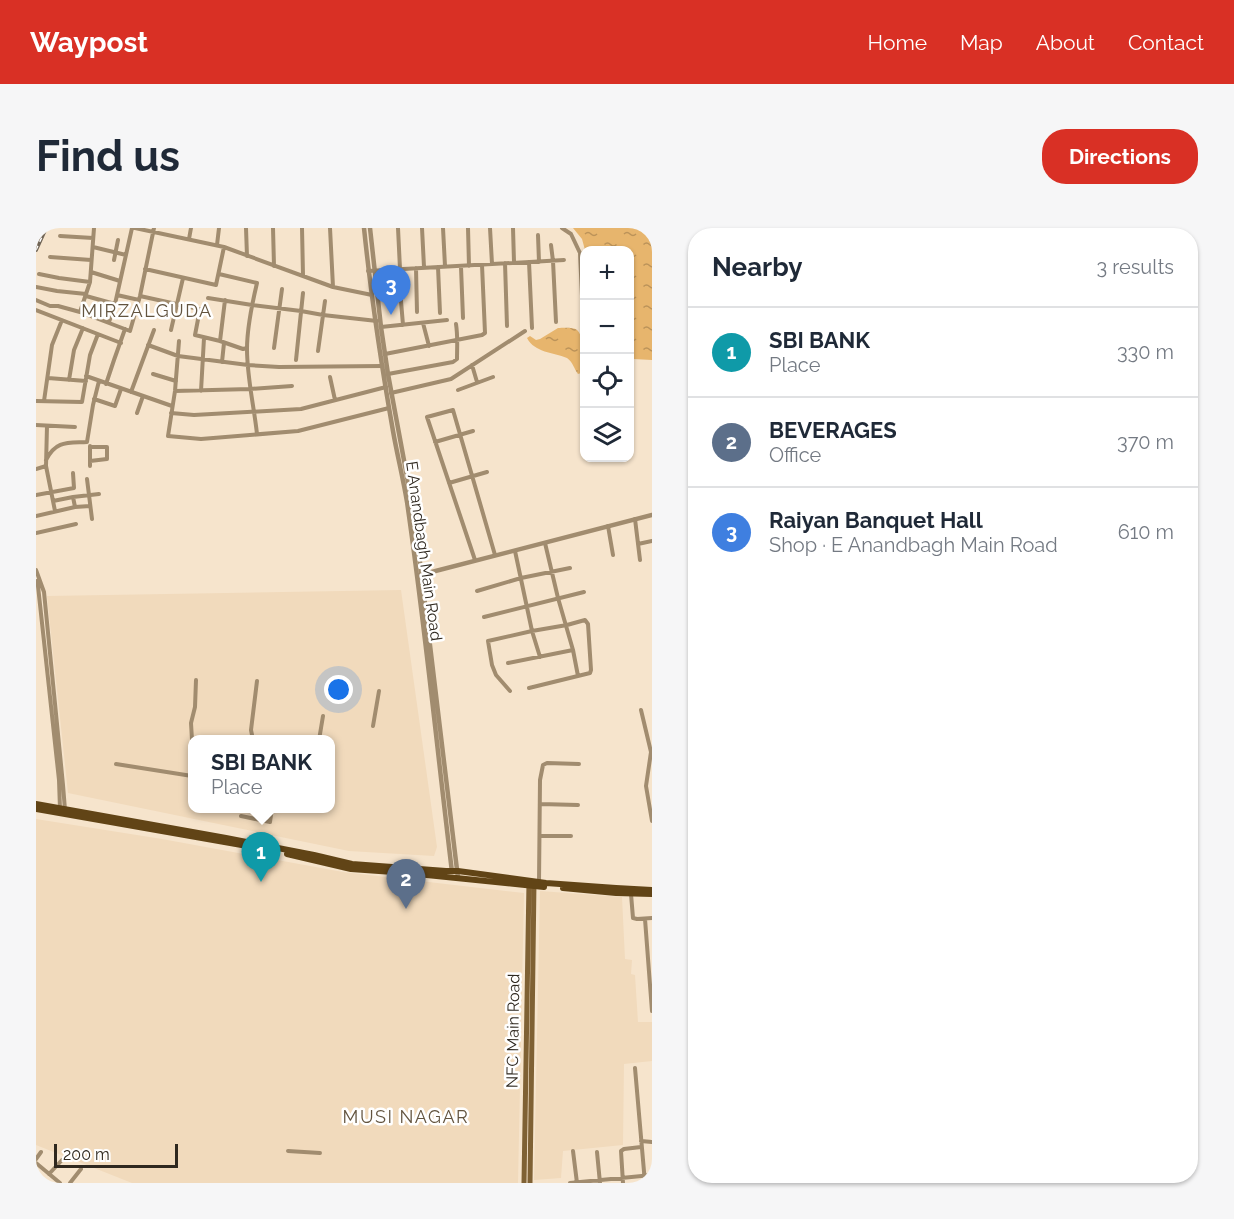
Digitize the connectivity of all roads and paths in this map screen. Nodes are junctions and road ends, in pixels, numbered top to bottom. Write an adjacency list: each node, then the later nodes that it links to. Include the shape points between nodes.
1 (94, 228): 21 (street)
2 (134, 228): 18 (street); 30 (street)
3 (191, 228): 22 (street)
4 (219, 228): 25 (street)
5 (246, 228): 31 (street)
6 (273, 228): 44 (street)
7 (302, 228): 58 (street)
8 (330, 228): 63 (street)
9 (364, 228): 53 (street, E Anandbagh Main Road)
10 (370, 228): 54 (street, E Anandbagh Main Road)
11 (398, 228): 51 (street)
12 (422, 228): 46 (street)
13 (444, 228): 48 (street)
14 (468, 228): 45 (street)
15 (490, 228): 42 (street)
16 (513, 228): 38 (street)
17 (562, 228): 74 (street, via 571,234 580,253)
18 (153, 230): 22 (street); 52 (street)
19 (538, 235): 40 (street)
20 (60, 236): 21 (street)
21 (93, 238): 26 (street)
22 (189, 239): 25 (street)
23 (118, 240): 29 (street)
24 (551, 244): 37 (street)
25 (217, 245): 27 (street)
26 (93, 247): 28 (street); 34 (street)
27 (224, 247): 31 (street); 57 (street)
28 (106, 250): 29 (street); 33 (street)
29 (116, 253): 30 (street); 35 (street)
30 (126, 255): 60 (street)
31 (246, 256): 44 (street)
32 (50, 257): 34 (street)
33 (104, 258)
34 (92, 260): 55 (street)
35 (114, 260)
36 (564, 260): 37 (street)
37 (553, 261): 40 (street); 92 (street)
38 (514, 262): 39 (street); 41 (street)
39 (529, 262): 40 (street); 98 (street)
40 (539, 262)
41 (505, 263): 42 (street); 97 (street)
42 (492, 264): 43 (street)
43 (482, 265): 45 (street); 106 (street, via 485,333)
44 (274, 266): 58 (street)
45 (469, 266): 49 (street)
46 (424, 267): 47 (street); 50 (street)
47 (438, 267): 48 (street); 86 (street)
48 (445, 267): 49 (street)
49 (461, 267): 88 (street)
50 (416, 268): 51 (street); 85 (street)
51 (400, 269): 54 (street)
52 (145, 270): 59 (street); 70 (street)
53 (368, 271): 54 (street); 69 (street, E Anandbagh Main Road)
54 (375, 271): 93 (street, E Anandbagh Main Road)
55 (91, 272): 60 (street); 61 (street)
56 (39, 274): 61 (street)
57 (219, 274): 59 (street, via 216,285); 78 (street, via 257,283)
58 (303, 276): 63 (street)
59 (183, 278): 77 (street)
60 (120, 281): 68 (street)
61 (90, 282): 67 (street)
62 (36, 287): 67 (street)
63 (333, 287): 69 (street)
64 (282, 289): 79 (street)
65 (400, 289): 96 (street)
66 (303, 293): 83 (street)
67 (86, 295): 76 (street); 84 (street)
68 (117, 295): 70 (street); 76 (street)
69 (372, 295): 93 (street, E Anandbagh Main Road)
70 (139, 298): 77 (street); 100 (street, via 130,331)
71 (208, 298): 73 (street)
72 (36, 300): 84 (street)
73 (225, 300): 78 (street); 108 (street)
74 (582, 300)
75 (325, 302): 87 (street)
76 (115, 304): 91 (street)
77 (177, 304): 80 (street); 102 (street)
78 (252, 305): 79 (street); 112 (street)
79 (279, 308): 83 (street); 113 (street)
80 (200, 309): 82 (street); 105 (street, via 195,335)
81 (36, 311): 89 (street)
82 (208, 311)
83 (301, 311): 87 (street); 118 (street)
84 (80, 312): 91 (street)
85 (417, 312)
86 (440, 313)
87 (323, 315): 93 (street); 114 (street)
88 (463, 318)
89 (62, 320): 99 (street); 127 (street, via 52,345)
90 (447, 320): 94 (street)
91 (109, 322): 100 (street)
92 (556, 322)
93 (379, 323): 96 (street); 115 (street, E Anandbagh Main Road); 122 (street, E Anandbagh Main Road)
94 (423, 323): 96 (street); 111 (street)
95 (456, 324): 106 (street)
96 (404, 325)
97 (507, 326)
98 (532, 327)
99 (83, 328): 104 (street); 129 (street)
100 (125, 329): 109 (street)
101 (154, 330): 110 (street)
102 (171, 330)
103 (525, 331): 121 (street)
104 (98, 334): 109 (street); 128 (street)
105 (204, 338): 108 (street); 117 (street)
106 (459, 339): 111 (street); 124 (street, via 457,359 453,362)
107 (179, 341): 116 (street)
108 (222, 342): 112 (street); 119 (street)
109 (121, 343): 133 (street)
110 (148, 345): 116 (street); 141 (street)
111 (429, 345): 115 (street)
112 (247, 348): 120 (street)
113 (274, 348)
114 (318, 351)
115 (385, 354): 124 (street, E Anandbagh Main Road)
116 (178, 356): 117 (street); 131 (street)
117 (203, 360): 119 (street); 139 (street)
118 (296, 360)
119 (222, 362): 120 (street)
120 (248, 365): 122 (street); 136 (street)
121 (472, 365): 132 (street); 140 (street, via 451,379)
122 (382, 366): 140 (street, E Anandbagh Main Road)
123 (153, 374): 131 (street)
124 (388, 374): 140 (street, E Anandbagh Main Road)
125 (330, 377): 144 (street)
126 (493, 377): 132 (street)
127 (47, 378): 129 (street); 146 (street)
128 (86, 379): 129 (street); 130 (street); 146 (street, via 82,402)
129 (69, 380)
130 (99, 381): 133 (street); 143 (street)
131 (176, 381): 138 (street)
132 (477, 382): 137 (street)
133 (106, 384): 135 (street)
134 (292, 386): 136 (street)
135 (121, 389): 141 (street); 143 (street, via 115,406)
136 (250, 389): 139 (street); 149 (street)
137 (458, 390)
138 (175, 391): 139 (street); 147 (street)
139 (201, 391)
140 (388, 391): 144 (street); 148 (street, E Anandbagh Main Road); 194 (street, E Anandbagh Main Road, via 411,498)
141 (131, 392): 142 (street)
142 (143, 396): 147 (street); 150 (street)
143 (94, 399): 159 (street)
144 (335, 400): 149 (street, via 301,409)
145 (36, 401): 146 (street)
146 (44, 401)
147 (172, 406): 151 (street)
148 (389, 408): 156 (street, via 298,431); 194 (street, E Anandbagh Main Road)
149 (254, 412): 151 (street); 156 (street)
150 (137, 413)
151 (171, 413): 156 (street, via 168,436)
152 (36, 425): 153 (street)
153 (46, 426): 154 (street); 160 (street)
154 (75, 427)
155 (473, 431): 157 (street)
156 (257, 434)
157 (460, 435): 158 (street); 158 (street, via 453,410 427,417); 164 (street)
158 (435, 442): 166 (street)
159 (89, 444): 159 (street, via 108,447 107,459 90,464); 160 (street, via 58,445)
160 (46, 463): 161 (street); 167 (street)
161 (36, 469)
162 (487, 472): 164 (street)
163 (73, 473): 167 (street, via 74,488)
164 (472, 477): 166 (street); 187 (street)
165 (87, 479): 168 (street)
166 (449, 483): 189 (street)
167 (51, 492): 170 (street); 172 (street)
168 (89, 494): 169 (street); 171 (street); 173 (street)
169 (99, 494)
170 (36, 495)
171 (73, 497): 172 (street); 174 (street)
172 (53, 501): 175 (street)
173 (90, 506): 174 (street); 178 (street)
174 (75, 507): 175 (street)
175 (55, 512): 177 (street)
176 (652, 515): 179 (street)
177 (36, 516)
178 (92, 519)
179 (635, 519): 181 (street); 185 (street)
180 (76, 524): 182 (street)
181 (608, 526): 184 (street); 188 (street)
182 (36, 533)
183 (652, 541): 185 (street)
184 (545, 543): 186 (street); 193 (street)
185 (638, 544): 190 (street)
186 (515, 551): 187 (street); 195 (street)
187 (495, 555): 189 (street)
188 (613, 555)
189 (475, 560): 194 (street)
190 (640, 560)
191 (570, 568): 193 (street)
192 (36, 570): 197 (street)
193 (552, 571): 195 (street); 200 (street)
194 (419, 575): 235 (street, E Anandbagh Main Road, via 436,743)
195 (521, 578): 198 (street); 201 (street)
196 (36, 580): 197 (street)
197 (39, 586): 228 (street)
198 (477, 591)
199 (584, 592): 200 (street)
200 (558, 598): 201 (street); 203 (street)
201 (527, 605): 202 (street); 204 (street)
202 (484, 617)
203 (567, 625): 204 (street); 205 (street); 208 (street, via 585,620 588,624 591,670)
204 (532, 631): 206 (street); 213 (street, via 488,641 496,675)
205 (573, 650): 206 (street); 208 (street)
206 (540, 657): 207 (street)
207 (508, 663)
208 (578, 676): 211 (street)
209 (196, 680): 217 (street)
210 (257, 681): 218 (street)
211 (529, 688)
212 (379, 691): 216 (street)
213 (510, 691)
214 (641, 710): 223 (street, via 651,752 646,783)
215 (323, 716): 219 (street)
216 (373, 726)
217 (192, 735)
218 (252, 735)
219 (320, 735)
220 (116, 764): 222 (street)
221 (579, 764): 225 (street, via 543,765)
222 (188, 775)
223 (650, 793): 229 (street)
224 (36, 804): 228 (main road)
225 (540, 804): 226 (street); 233 (street)
226 (578, 805)
227 (36, 809): 228 (main road)
228 (62, 811): 235 (main road, via 352,864)
229 (651, 812): 232 (street)
230 (271, 813): 231 (street, via 270,822)
231 (241, 816)
232 (652, 821)
233 (540, 836): 234 (street); 236 (street)
234 (571, 836)
235 (455, 874): 236 (main road)
236 (533, 882): 237 (main road); 238 (main road); 264 (main road, NFC Main Road); 265 (main road, NFC Main Road)
237 (652, 890)
238 (631, 894): 239 (main road); 241 (street, via 633,918)
239 (652, 894)
240 (652, 918): 241 (street)
241 (645, 919): 242 (street)
242 (649, 950): 243 (street)
243 (652, 1005): 244 (street)
244 (652, 1011)
245 (635, 1068): 246 (street)
246 (640, 1141): 247 (street); 248 (street)
247 (652, 1142)
248 (641, 1147): 258 (street); 260 (street, via 621,1151)
249 (288, 1151): 253 (street)
250 (573, 1151): 267 (street)
251 (41, 1152): 255 (street)
252 (597, 1152): 261 (street)
253 (320, 1153)
254 (62, 1160): 257 (street)
255 (36, 1161): 257 (street)
256 (81, 1169): 263 (street)
257 (49, 1174): 262 (street)
258 (644, 1175): 259 (street); 260 (street); 268 (street)
259 (652, 1175)
260 (623, 1180): 261 (street)
261 (599, 1181): 267 (street)
262 (60, 1183)
263 (70, 1183)
264 (524, 1183)
265 (531, 1183)
266 (570, 1183): 267 (street)
267 (577, 1183)
268 (645, 1183)

